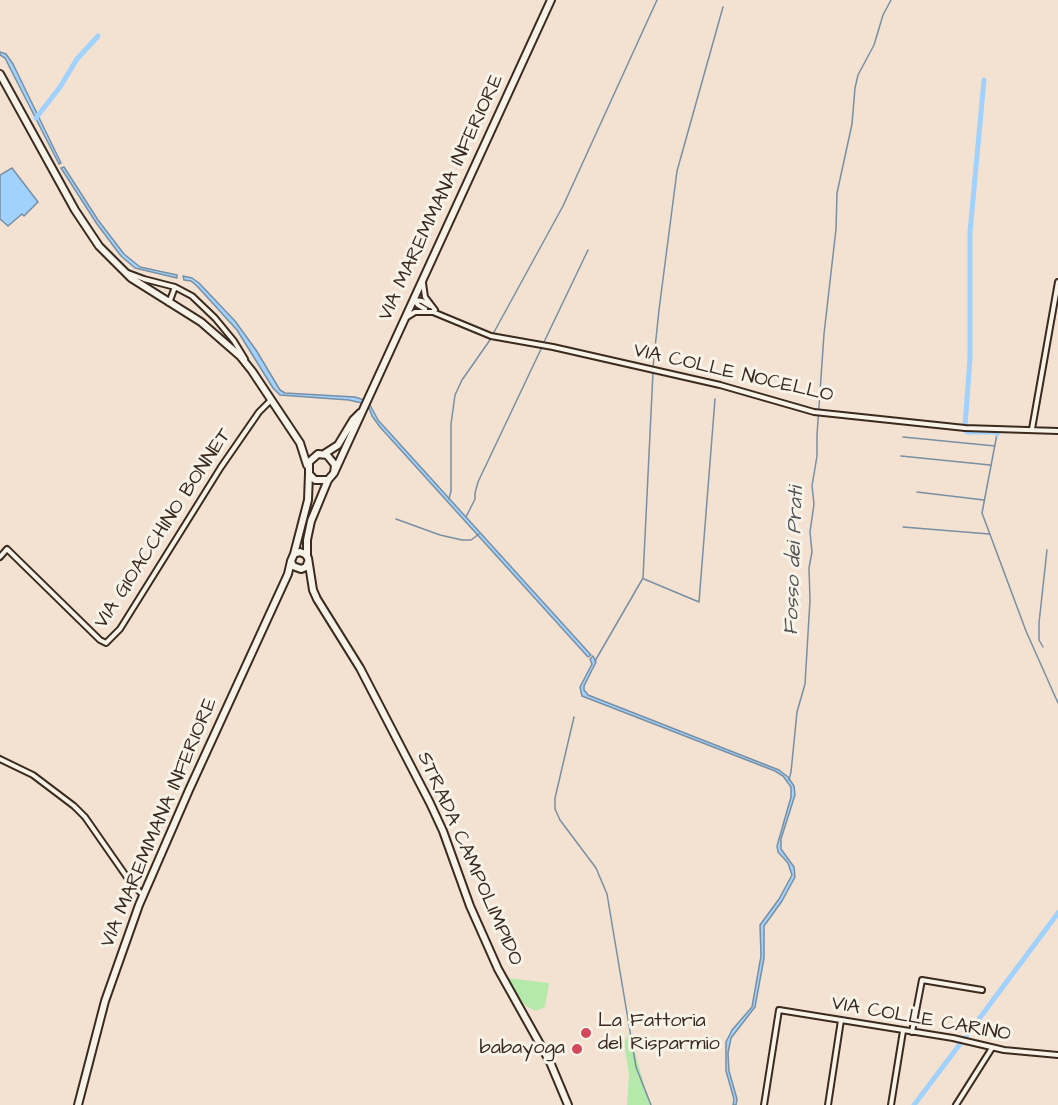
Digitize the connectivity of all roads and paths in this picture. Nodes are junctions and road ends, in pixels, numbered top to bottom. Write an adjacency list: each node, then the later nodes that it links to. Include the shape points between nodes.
1 (551, 0): 4 (main road, VIA MAREMMANA INFERIORE)
2 (0, 75): 3 (main road, via 81,221)
3 (119, 268): 6 (street); 8 (main road)
4 (423, 279): 7 (main road, VIA MAREMMANA INFERIORE); 9 (street, via 424,295)
5 (1058, 282): 14 (street)
6 (175, 287): 8 (street); 11 (street, via 212,315)
7 (414, 300): 9 (street, VIA COLLE NOCELLO, via 420,307); 10 (main road, VIA MAREMMANA INFERIORE)
8 (169, 303): 11 (main road, via 210,329)
9 (434, 311): 10 (street, via 416,312); 14 (street, VIA COLLE NOCELLO, via 498,338 708,382 814,412 957,427)
10 (405, 320): 13 (main road, VIA MAREMMANA INFERIORE)
11 (252, 371): 12 (main road)
12 (271, 400): 16 (main road); 21 (street, VIA GIOACCHINO BONNET, via 221,467 120,629 106,643 7,549)
13 (362, 411): 17 (main road, VIA MAREMMANA INFERIORE, via 338,446); 19 (main road, VIA MAREMMANA INFERIORE)
14 (1032, 429): 15 (street, VIA COLLE NOCELLO)
15 (1058, 431)
16 (300, 443): 17 (main road); 18 (main road)
17 (321, 454): 18 (main road, via 311,458); 19 (main road, via 333,461)
18 (308, 470): 20 (main road, via 315,480); 22 (main road, VIA MAREMMANA INFERIORE, via 308,500)
19 (334, 473): 20 (main road)
20 (328, 480): 23 (main road, STRADA CAMPOLIMPIDO, via 311,520)
21 (0, 557)
22 (293, 558): 23 (main road, via 302,553); 24 (main road, via 293,566); 25 (main road, VIA MAREMMANA INFERIORE)
23 (308, 559): 24 (main road, via 303,569); 26 (main road, STRADA CAMPOLIMPIDO)
24 (298, 569): 25 (main road); 26 (main road)
25 (288, 574): 28 (main road, VIA MAREMMANA INFERIORE)
26 (313, 590): 36 (main road, STRADA CAMPOLIMPIDO, via 369,684 435,813 498,969 550,1062)
27 (0, 759): 28 (street, via 38,778 74,806)
28 (144, 895): 35 (main road, VIA MAREMMANA INFERIORE, via 105,1001)
29 (982, 990): 32 (street, via 922,980)
30 (841, 1020): 31 (street, VIA COLLE CARINO); 37 (street, VIA COLLE CARINO, via 779,1010); 38 (street)
31 (903, 1031): 32 (street, VIA COLLE CARINO); 39 (street)
32 (912, 1032): 33 (street, VIA COLLE CARINO)
33 (992, 1048): 34 (street, VIA COLLE CARINO); 40 (street)
34 (1058, 1055)
35 (78, 1105)
36 (568, 1105)
37 (764, 1105)
38 (828, 1105)
39 (891, 1105)
40 (956, 1105)

